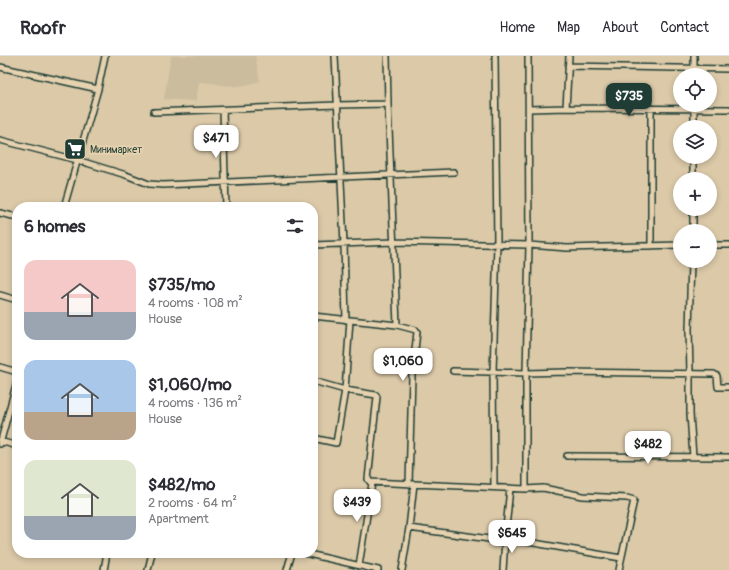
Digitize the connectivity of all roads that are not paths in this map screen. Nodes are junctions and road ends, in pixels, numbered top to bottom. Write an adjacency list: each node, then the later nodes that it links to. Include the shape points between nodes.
1 (105, 56): 13 (street)
2 (335, 56): 15 (street)
3 (387, 56): 14 (street)
4 (495, 56): 36 (street)
5 (528, 56): 19 (street)
6 (568, 56): 8 (street)
7 (694, 56): 10 (street)
8 (568, 66): 10 (street); 17 (street)
9 (0, 67): 13 (street)
10 (694, 68)
11 (717, 69): 12 (street)
12 (729, 69)
13 (98, 89): 25 (street)
14 (388, 104): 15 (street); 27 (street)
15 (337, 105): 21 (street); 28 (street)
16 (673, 107): 18 (street)
17 (566, 108): 18 (street); 19 (street)
18 (651, 108): 42 (street)
19 (529, 109): 38 (street)
20 (717, 109): 22 (street)
21 (223, 110): 23 (street); 29 (street)
22 (729, 110)
23 (154, 112)
24 (0, 140): 25 (street)
25 (77, 160): 29 (street, via 149,184); 30 (street)
26 (454, 172): 27 (street)
27 (391, 174): 28 (street); 34 (street)
28 (341, 177): 29 (street); 35 (street)
29 (225, 182): 31 (street)
30 (65, 202)
31 (226, 202)
32 (0, 213): 33 (street)
33 (12, 216)
34 (394, 242): 35 (street); 36 (street); 48 (street)
35 (344, 244): 37 (street); 47 (street)
36 (497, 244): 38 (street); 52 (street)
37 (318, 245)
38 (529, 245): 42 (street, via 567,248); 53 (street)
39 (673, 245): 42 (street)
40 (717, 245): 41 (street)
41 (729, 245)
42 (651, 246)
43 (691, 268): 54 (street)
44 (0, 295): 45 (street)
45 (12, 299)
46 (318, 317): 47 (street)
47 (348, 320): 48 (street); 57 (street)
48 (397, 325): 66 (street, via 413,328 417,332 412,376)
49 (0, 367): 50 (street)
50 (12, 371)
51 (453, 371): 52 (street)
52 (493, 372): 53 (street); 67 (street)
53 (526, 372): 54 (street); 69 (street)
54 (690, 373): 56 (street, via 714,374 717,376 718,387); 63 (street)
55 (318, 382): 57 (street)
56 (729, 387)
57 (345, 390): 59 (street, via 336,443); 65 (street, via 377,397 368,479)
58 (12, 399): 60 (street)
59 (318, 439)
60 (0, 442): 61 (street)
61 (12, 445)
62 (567, 456): 63 (street)
63 (693, 457): 64 (street)
64 (729, 457)
65 (372, 483): 66 (street); 77 (street)
66 (412, 484): 67 (street); 70 (street)
67 (494, 487): 68 (street)
68 (510, 488): 69 (street); 71 (street)
69 (526, 489): 76 (street, via 543,488 583,496 634,500)
70 (409, 528): 71 (street); 82 (street)
71 (504, 540): 76 (street); 83 (street)
72 (318, 556): 77 (street)
73 (106, 558): 78 (street)
74 (151, 558): 79 (street)
75 (291, 558): 80 (street)
76 (621, 558): 84 (street)
77 (359, 566): 81 (street)
78 (104, 570)
79 (148, 570)
80 (287, 570)
81 (378, 570)
82 (402, 570)
83 (503, 570)
84 (619, 570)

